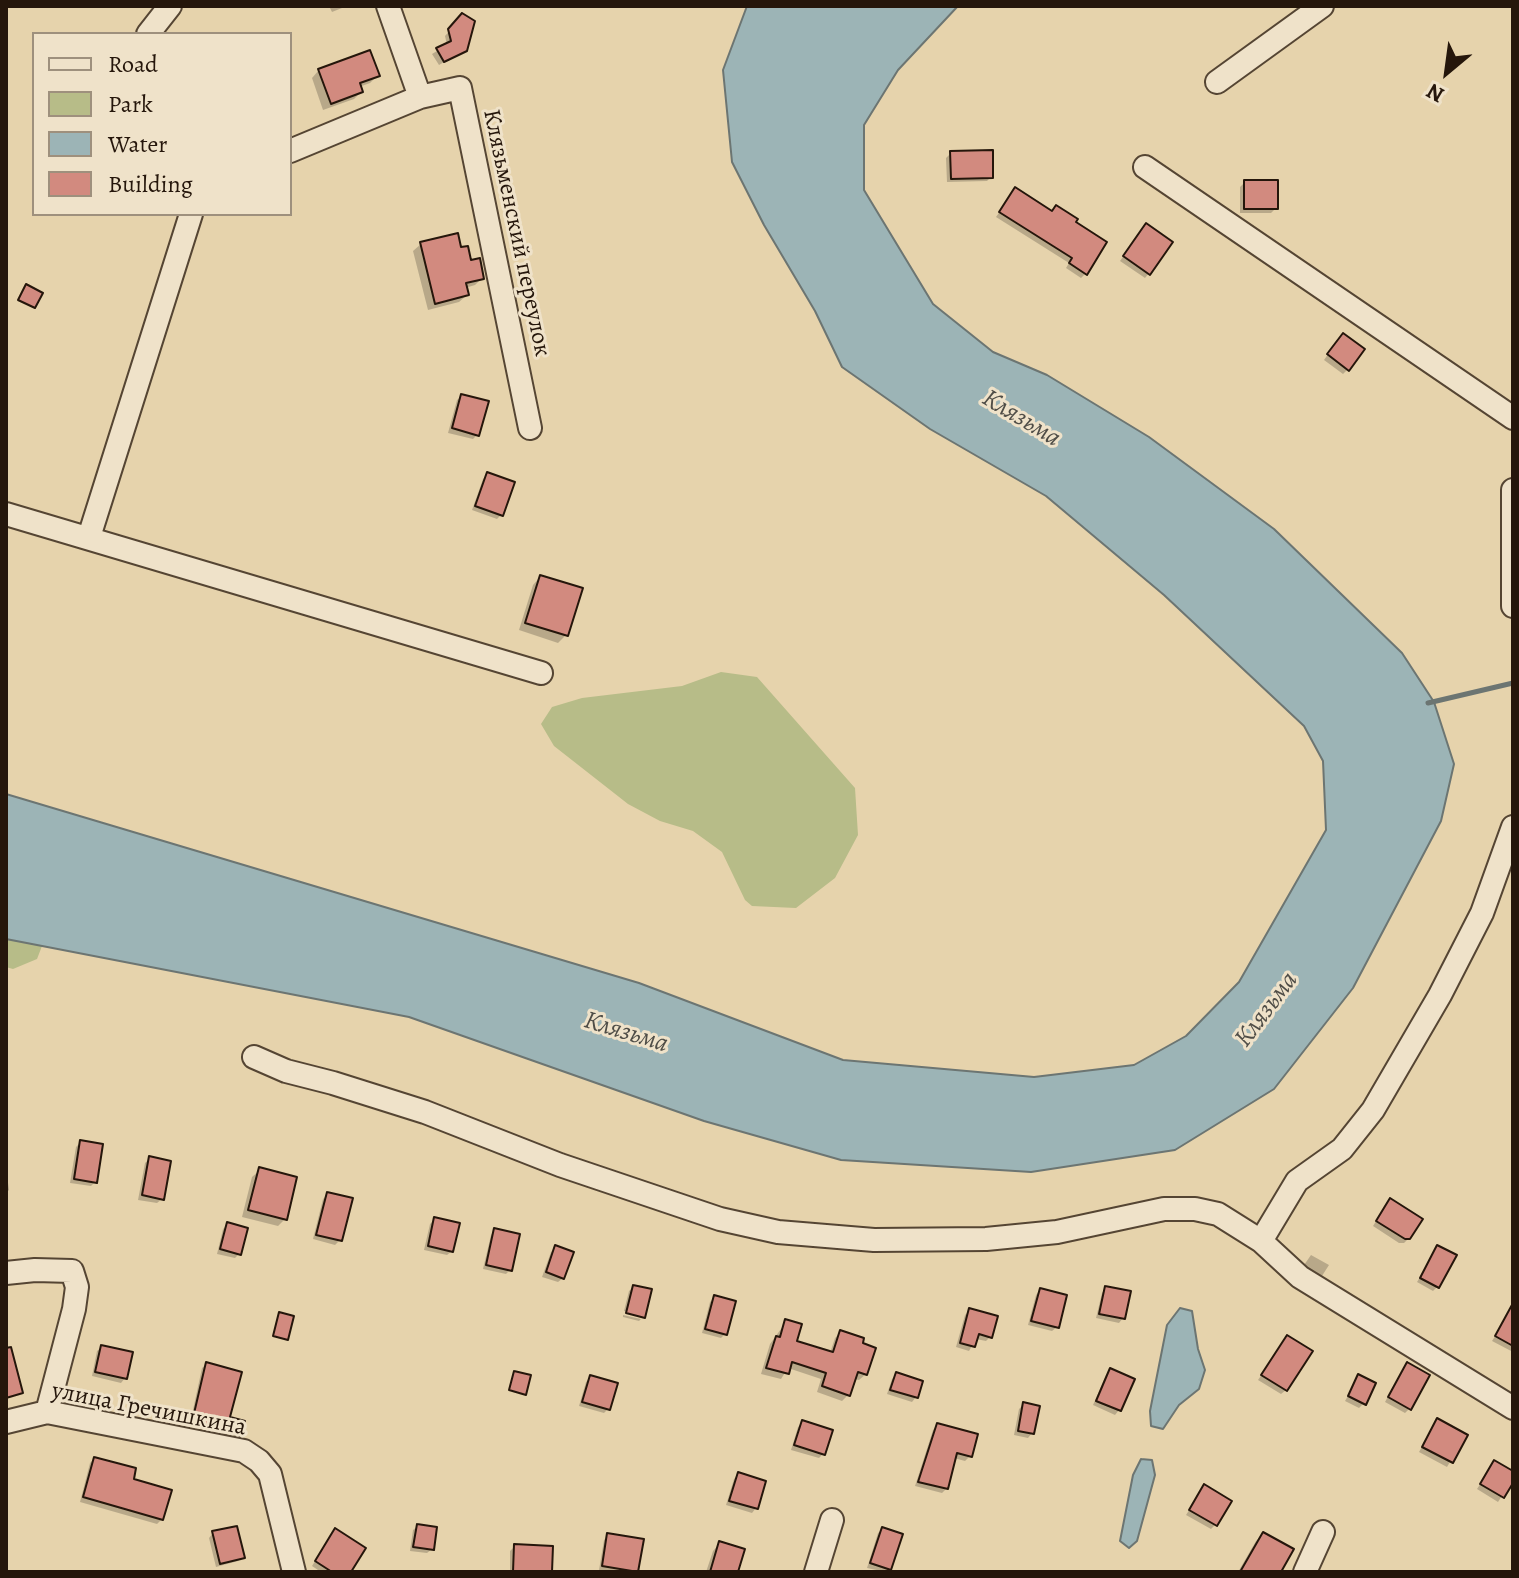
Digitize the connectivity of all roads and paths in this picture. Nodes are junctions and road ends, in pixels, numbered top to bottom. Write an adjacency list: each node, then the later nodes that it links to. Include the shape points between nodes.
1 (170, 6): 4 (street)
2 (388, 6): 6 (street)
3 (1322, 6): 5 (street)
4 (150, 32)
5 (1217, 82)
6 (420, 97): 7 (street); 11 (street, Клязьменский переулок, via 460,88)
7 (292, 150)
8 (1145, 167): 10 (street)
9 (190, 216): 15 (street)
10 (1513, 418)
11 (530, 428)
12 (1513, 490): 14 (street)
13 (6, 514): 15 (street)
14 (1513, 536): 16 (street)
15 (89, 537): 17 (street)
16 (1513, 606)
17 (541, 673)
18 (1513, 827): 20 (street, via 1482,913 1373,1110 1342,1149 1297,1181)
19 (254, 1057): 20 (street, via 425,1112 720,1219 778,1232 874,1240 986,1239 1057,1232 1164,1209 1195,1209 1218,1214)
20 (1261, 1241): 22 (street, via 1300,1277)
21 (6, 1273): 23 (street, via 72,1271 75,1279 74,1309)
22 (1513, 1408)
23 (47, 1412): 24 (street, улица Гречишкина); 27 (street, улица Гречишкина, via 244,1451 270,1474)
24 (6, 1422)
25 (832, 1520): 28 (street)
26 (1323, 1532): 29 (street)
27 (294, 1572)
28 (816, 1572)
29 (1305, 1572)

